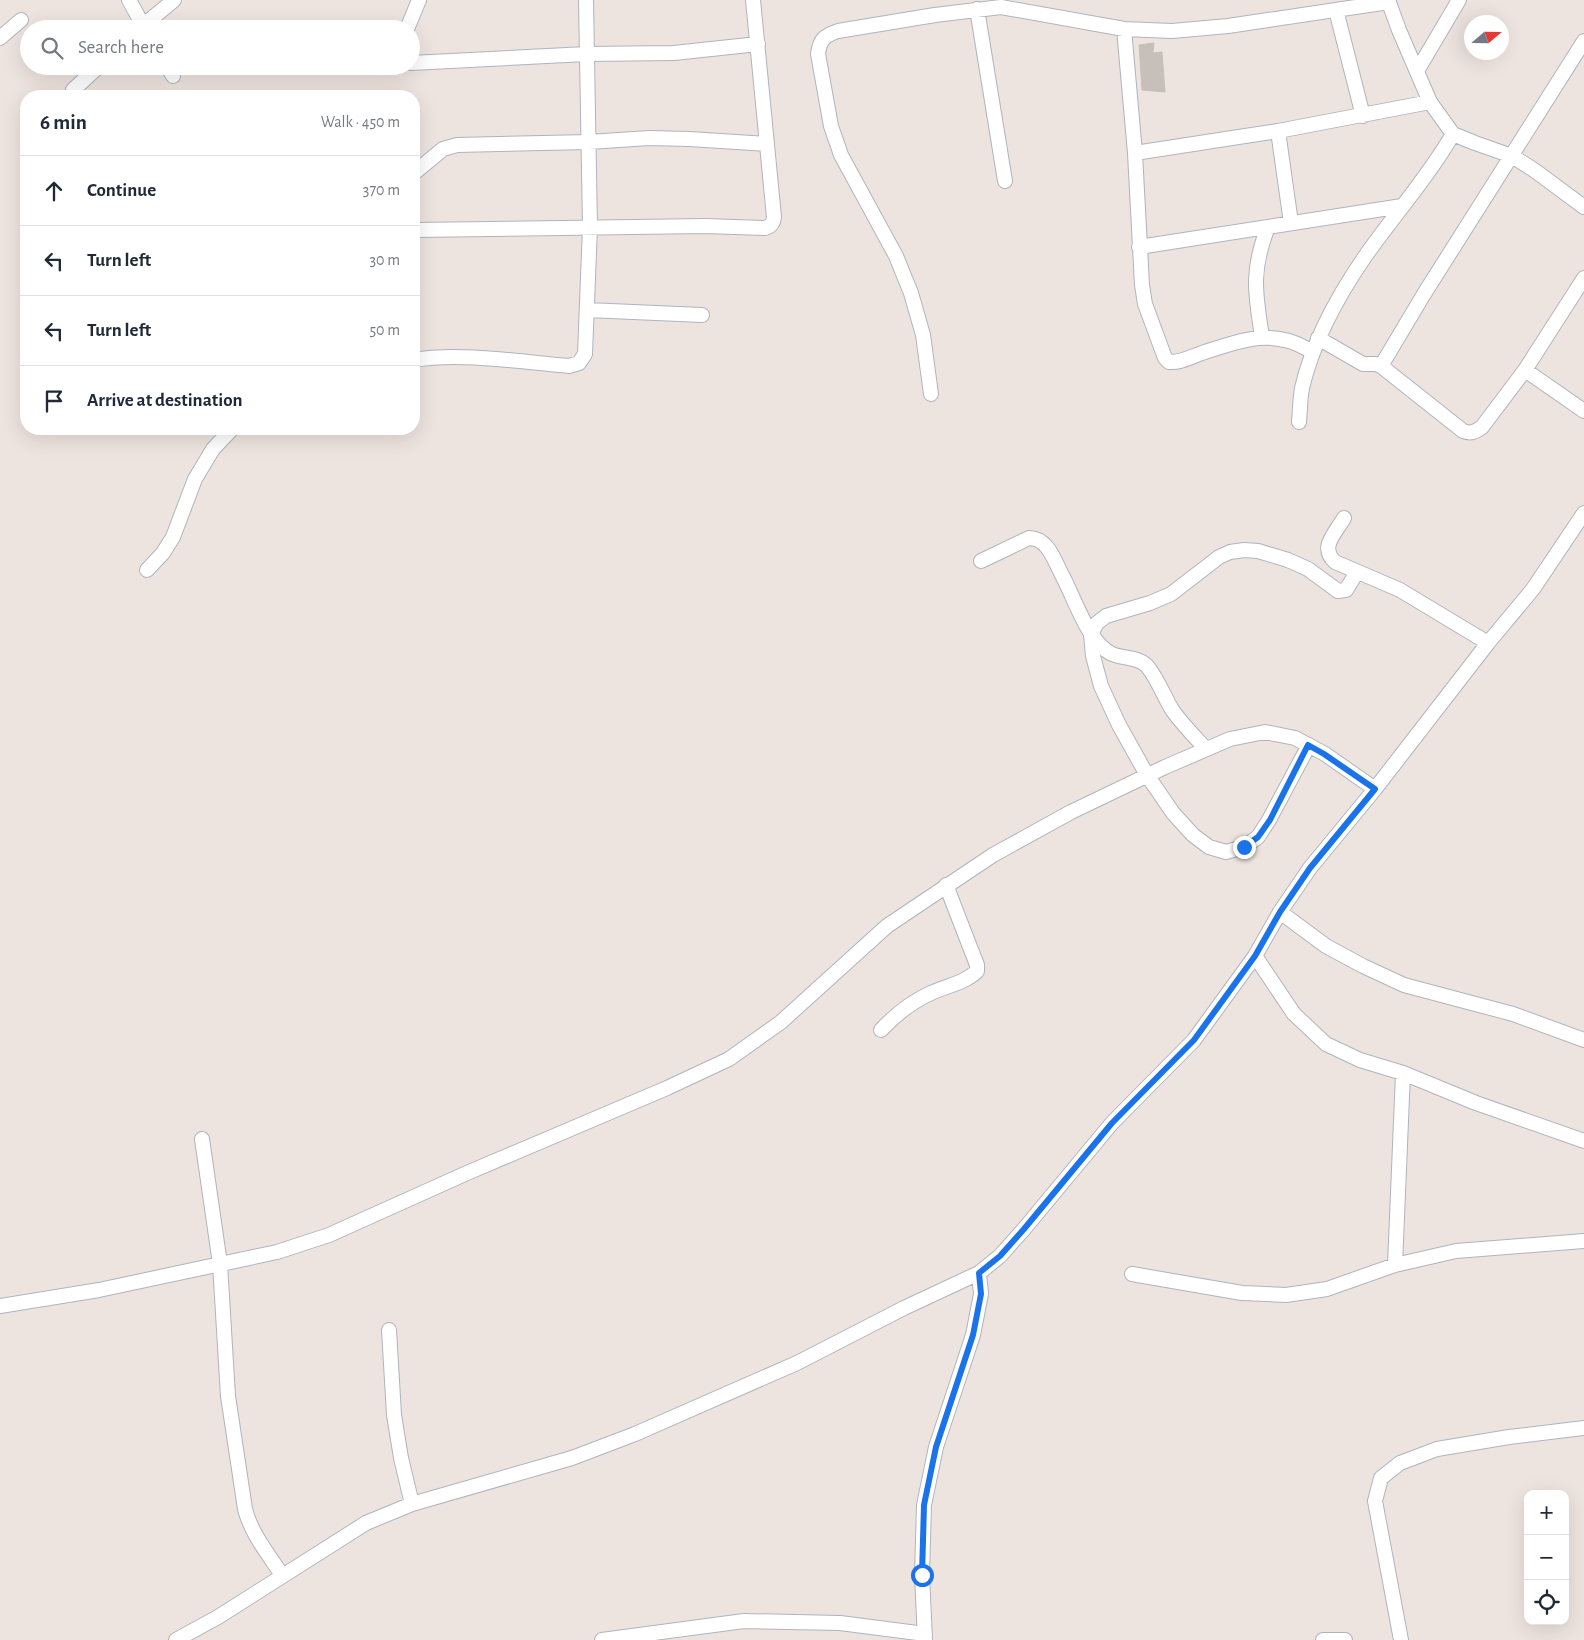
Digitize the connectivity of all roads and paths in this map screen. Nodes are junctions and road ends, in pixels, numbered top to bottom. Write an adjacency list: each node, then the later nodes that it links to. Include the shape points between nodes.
1 (129, 0): 11 (street)
2 (174, 0): 12 (street)
3 (419, 0): 13 (street)
4 (586, 0): 19 (street)
5 (753, 0): 18 (street)
6 (1459, 0): 21 (street)
7 (1389, 1): 10 (street); 21 (street)
8 (1001, 4): 9 (street); 15 (street)
9 (977, 9): 33 (street); 50 (street, via 838,31 820,44 818,54 831,126 841,155 896,256 911,293 922,335)
10 (1336, 10): 15 (street, via 1228,26); 25 (street)
11 (138, 20)
12 (151, 20)
13 (410, 20)
14 (20, 21): 16 (street)
15 (1124, 29): 30 (street)
16 (0, 38)
17 (1584, 41): 31 (street)
18 (758, 44): 19 (street, via 674,53); 29 (street)
19 (586, 54): 20 (street); 28 (street)
20 (420, 63)
21 (1417, 71): 24 (street)
22 (89, 75): 23 (street)
23 (73, 90)
24 (1430, 102): 25 (street); 27 (street)
25 (1363, 116): 26 (street)
26 (1278, 132): 30 (street); 36 (street)
27 (1453, 134): 31 (street); 34 (street, via 1432,168)
28 (589, 142): 29 (street, via 689,138); 32 (street, via 457,145 444,149); 37 (street)
29 (767, 144): 37 (street, via 774,217 770,226)
30 (1136, 153): 40 (street)
31 (1512, 156): 35 (street); 48 (street)
32 (420, 169)
33 (1005, 181)
34 (1402, 206): 36 (street); 45 (street, via 1365,256)
35 (1584, 207)
36 (1291, 223): 38 (street)
37 (590, 227): 39 (street); 42 (street)
38 (1268, 227): 40 (street); 44 (street, via 1256,269)
39 (420, 230)
40 (1139, 247): 44 (street, via 1145,304 1168,362)
41 (1584, 278): 49 (street)
42 (587, 310): 43 (street); 47 (street, via 585,354 579,363 569,366 467,358)
43 (702, 315)
44 (1262, 336): 46 (street, via 1291,341)
45 (1318, 338): 46 (street); 48 (street, via 1363,364)
46 (1313, 352): 52 (street, via 1302,391)
47 (420, 359)
48 (1382, 366): 49 (street, via 1463,431 1470,433 1482,427)
49 (1525, 370): 51 (street)
50 (931, 394)
51 (1584, 411)
52 (1299, 422)
53 (227, 435): 57 (street, via 195,479 174,537)
54 (1584, 513): 60 (street, via 1533,589)
55 (1344, 518): 58 (street, via 1327,548 1328,556)
56 (981, 561): 59 (street, via 1029,538 1042,541)
57 (147, 570)
58 (1357, 572): 59 (street, via 1346,590 1338,591 1308,569 1288,560 1244,550 1230,552 1171,594 1106,616); 60 (street, via 1400,590)
59 (1091, 634): 62 (street, via 1112,654 1146,665 1174,713); 63 (street, via 1101,686)
60 (1488, 643): 64 (street)
61 (1308, 745): 62 (street, via 1295,738 1265,732 1230,739); 63 (street, via 1258,837 1244,847 1226,852 1209,847 1193,835); 64 (street)
62 (1206, 749): 63 (street)
63 (1147, 776): 65 (street, via 1071,812)
64 (1375, 789): 66 (street, via 1310,868)
65 (946, 886): 68 (street, via 977,971 910,1004); 74 (street, via 887,926 781,1022 729,1059 330,1235 277,1252)
66 (1280, 912): 67 (street); 69 (street, via 1326,946 1404,985 1513,1014)
67 (1255, 956): 70 (street, via 1294,1014 1326,1044 1360,1060); 76 (street, via 1194,1040 1112,1123 1024,1229 1000,1256)
68 (881, 1030)
69 (1584, 1040)
70 (1403, 1073): 72 (street); 75 (street)
71 (202, 1139): 74 (street)
72 (1584, 1141)
73 (1584, 1241): 75 (street, via 1456,1251)
74 (220, 1264): 78 (street, via 99,1290); 82 (street, via 228,1396 245,1509 248,1522)
75 (1395, 1264): 77 (street, via 1327,1289 1286,1295 1242,1293)
76 (979, 1273): 81 (street, via 797,1363 635,1434 572,1458); 83 (street, via 981,1294 973,1335 936,1447 924,1505 922,1575)
77 (1132, 1274)
78 (0, 1306)
79 (389, 1330): 81 (street, via 394,1415)
80 (1584, 1428): 88 (street, via 1437,1449 1400,1463 1381,1478 1376,1501)
81 (412, 1504): 82 (street, via 366,1523)
82 (282, 1575): 84 (street)
83 (925, 1637): 85 (street, via 840,1623 744,1621)
84 (176, 1640)
85 (602, 1640)
86 (1323, 1640): 87 (street)
87 (1345, 1640)
88 (1401, 1640)

